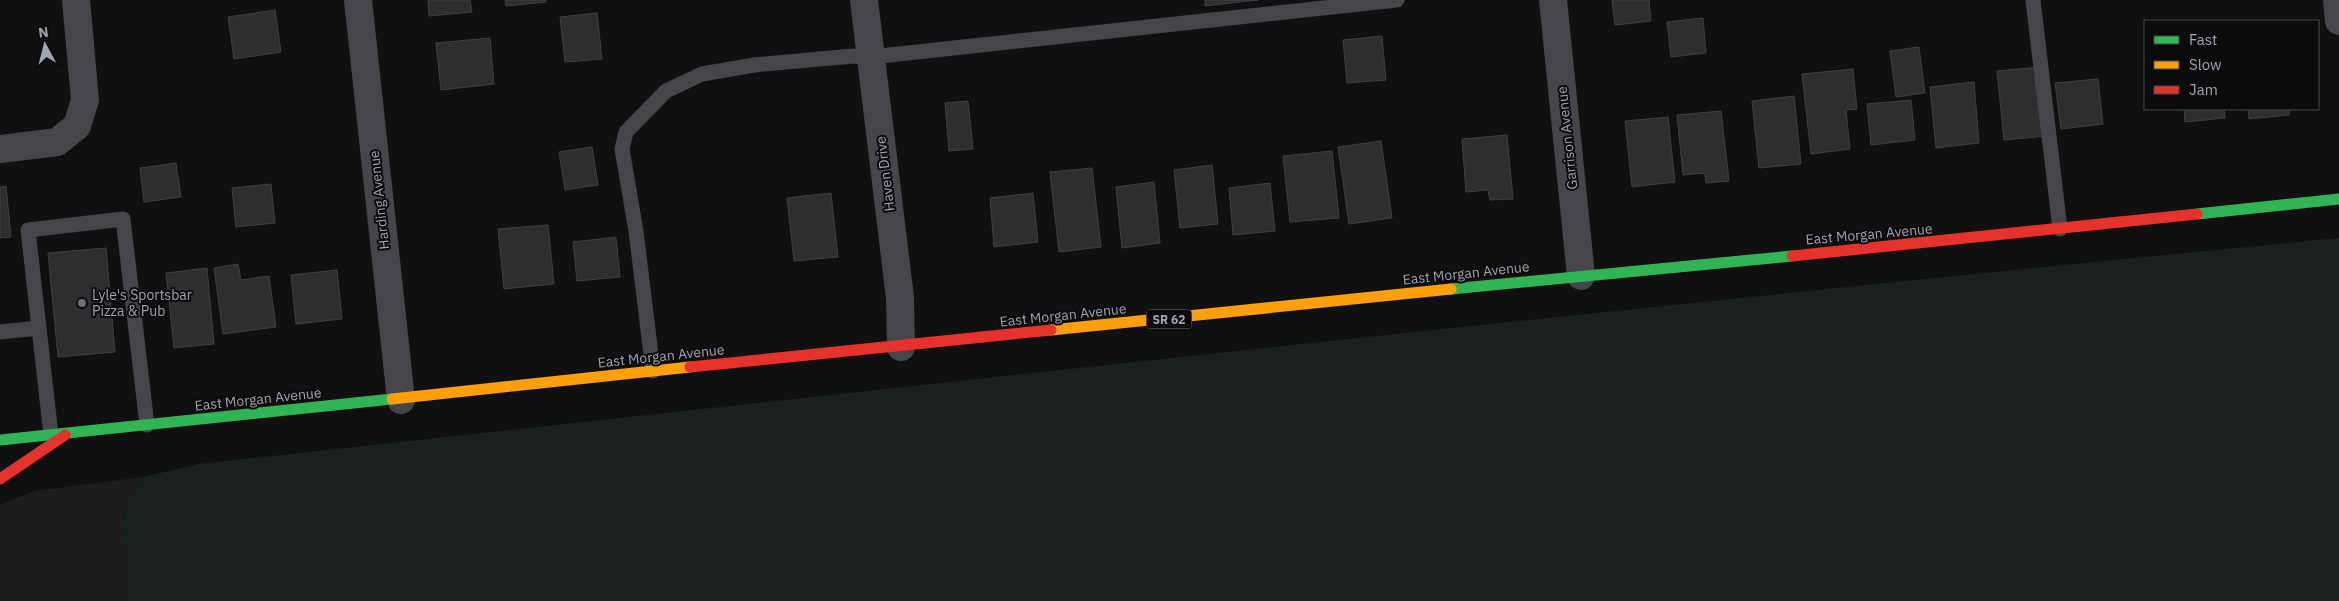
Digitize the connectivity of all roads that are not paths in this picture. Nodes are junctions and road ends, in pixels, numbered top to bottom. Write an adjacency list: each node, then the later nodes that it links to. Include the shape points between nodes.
1 (76, 0): 10 (street, via 85,100 76,126 58,142)
2 (358, 0): 18 (street, Harding Avenue)
3 (864, 0): 9 (street, Haven Drive)
4 (1397, 0): 9 (lane)
5 (1553, 0): 13 (street, Garrison Avenue)
6 (2034, 0): 12 (lane)
7 (2337, 0): 8 (street)
8 (2339, 21)
9 (871, 57): 16 (street, Haven Drive, via 900,298); 17 (lane, via 754,65 702,74 666,91 626,132 622,149 636,231)
10 (0, 149)
11 (2339, 199): 12 (main road, East Morgan Avenue / SR 62)
12 (2060, 229): 13 (main road, East Morgan Avenue / SR 62)
13 (1581, 276): 16 (main road, East Morgan Avenue / SR 62)
14 (39, 328): 15 (lane); 19 (lane, via 28,230 123,219); 21 (lane)
15 (0, 332)
16 (901, 348): 17 (main road, East Morgan Avenue / SR 62)
17 (653, 371): 18 (main road, East Morgan Avenue / SR 62)
18 (401, 400): 19 (main road, East Morgan Avenue / SR 62)
19 (147, 425): 20 (main road, East Morgan Avenue / SR 62)
20 (68, 434): 21 (main road, East Morgan Avenue / SR 62); 23 (main road)
21 (51, 435): 22 (main road, East Morgan Avenue / SR 62)
22 (0, 440)
23 (0, 479)

